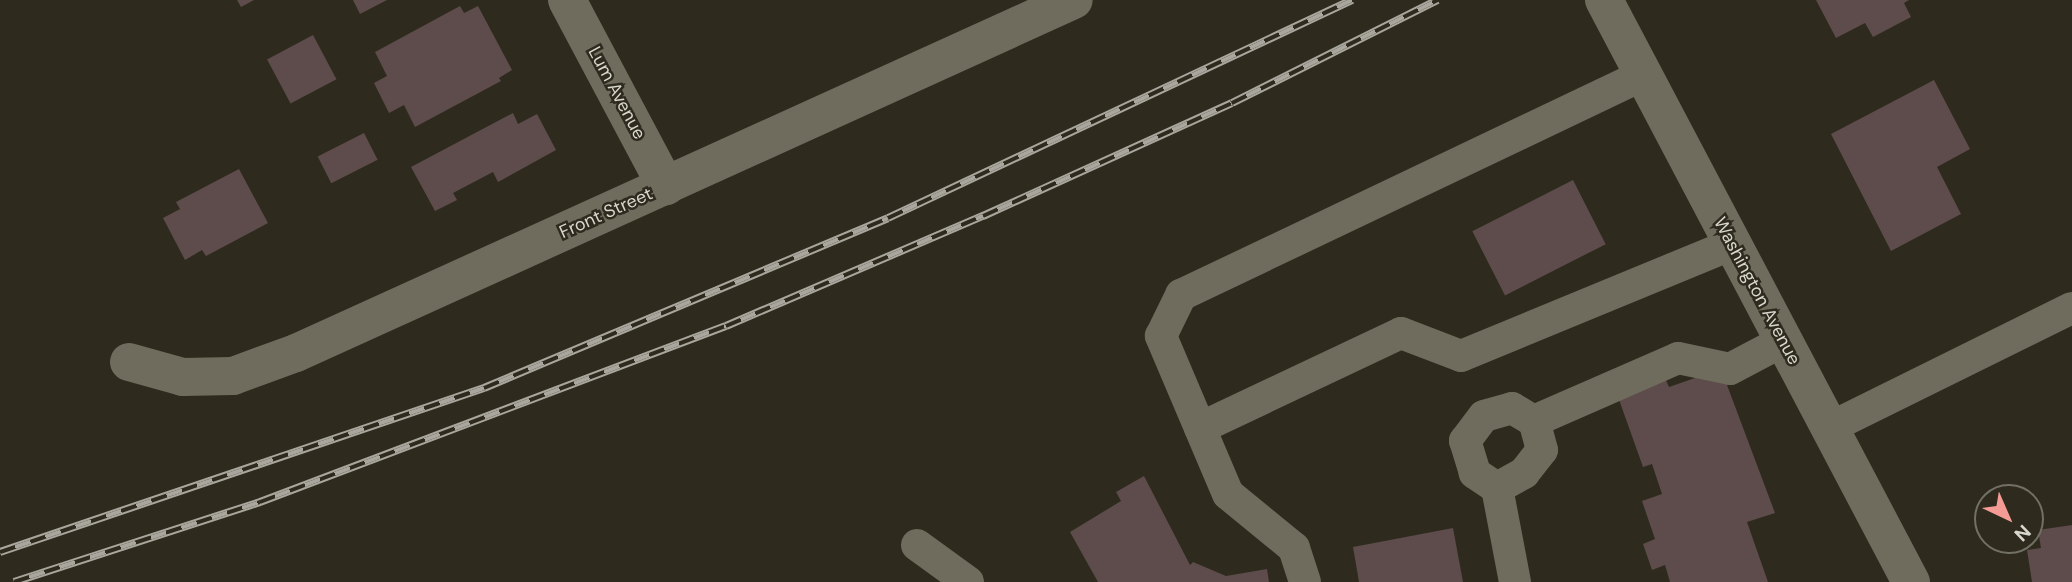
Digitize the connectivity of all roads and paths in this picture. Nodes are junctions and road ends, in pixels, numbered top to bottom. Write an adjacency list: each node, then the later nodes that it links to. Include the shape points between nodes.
1 (567, 0): 5 (street, Lum Avenue)
2 (1074, 0): 5 (street, Front Street)
3 (1604, 0): 4 (street, Washington Avenue)
4 (1643, 75): 6 (street, Washington Avenue); 11 (lane, via 1181,295 1161,336)
5 (666, 186): 9 (street, Front Street, via 296,353 233,376 183,377)
6 (1732, 244): 8 (street, Washington Avenue); 11 (lane, via 1461,356 1401,333)
7 (2072, 308): 12 (lane)
8 (1783, 341): 10 (lane, via 1730,369 1678,358); 12 (street, Washington Avenue)
9 (130, 362)
10 (1534, 421): 13 (lane, via 1542,450 1524,473); 13 (lane, via 1511,408 1484,416 1465,442 1475,473)
11 (1200, 428): 16 (lane, via 1228,494 1294,548)
12 (1829, 428): 18 (street, Washington Avenue)
13 (1497, 488): 17 (lane)
14 (917, 545): 15 (lane)
15 (968, 582)
16 (1305, 582)
17 (1515, 582)
18 (1911, 582)

